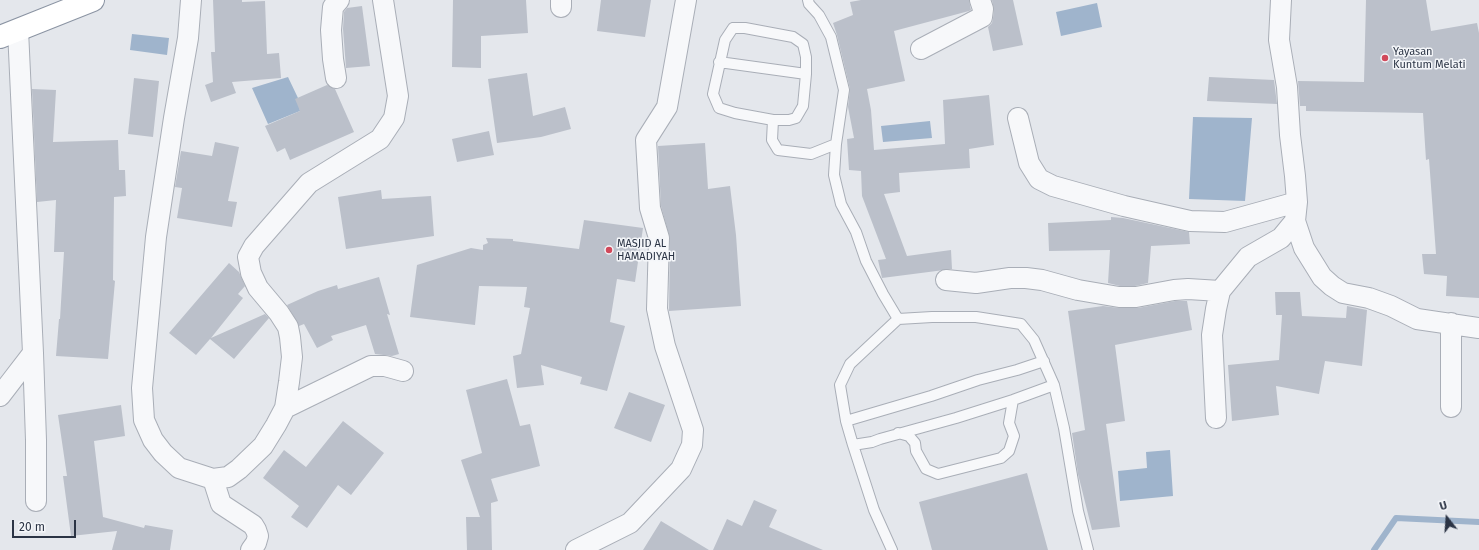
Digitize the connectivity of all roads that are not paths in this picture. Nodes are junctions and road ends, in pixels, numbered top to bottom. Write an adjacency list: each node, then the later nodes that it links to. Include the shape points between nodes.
1 (93, 0): 9 (highway)
2 (191, 0): 35 (street, via 188,38 156,237 142,388 144,420 153,440 163,453 179,468)
3 (339, 0): 13 (street, via 333,7 331,30 332,59)
4 (383, 0): 30 (street, via 398,96 394,118 380,139 309,183 248,256 258,288 279,312 288,327 291,363)
5 (686, 0): 38 (street, via 667,107 646,140 650,208 659,238 657,309 665,346 693,430 692,446 682,469 630,523)
6 (808, 0): 16 (lane, via 831,37 844,90)
7 (980, 0): 10 (street, via 982,17)
8 (1281, 0): 17 (street, via 1280,40 1288,86)
9 (9, 34): 23 (street)
10 (921, 48)
11 (719, 62): 12 (lane); 12 (lane, via 725,40 733,28 745,28 793,37 803,44); 15 (lane, via 713,94 719,108)
12 (806, 74): 15 (lane, via 803,106 796,118)
13 (336, 78)
14 (1018, 118): 17 (street, via 1029,163 1039,179 1053,186 1190,221 1225,222)
15 (773, 120): 16 (lane, via 772,140 778,150 811,154)
16 (836, 144): 20 (lane, via 834,175 840,204 856,232 866,261)
17 (1296, 211): 19 (street, via 1281,238 1248,257); 21 (street, via 1304,248 1322,277 1332,286 1343,293 1369,298 1417,318)
18 (946, 280): 19 (street, via 976,283 1026,278 1119,297 1181,290)
19 (1220, 291): 31 (street, via 1212,335)
20 (898, 319): 24 (lane, via 976,317 1021,324 1034,340); 32 (lane, via 850,364 840,385)
21 (1451, 324): 22 (street); 29 (street)
22 (1479, 328)
23 (33, 353): 27 (street); 36 (street)
24 (1044, 361): 26 (lane); 32 (lane)
25 (403, 371): 30 (street, via 386,366 371,366)
26 (1054, 385): 28 (lane); 40 (lane)
27 (0, 396)
28 (1013, 400): 33 (lane); 33 (lane, via 1009,423 1014,436 1009,451 1001,458 938,474 926,469 916,451 915,443 909,436)
29 (1451, 407)
30 (285, 408): 35 (street, via 263,446 228,477)
31 (1216, 418)
32 (846, 420): 34 (lane)
33 (898, 433): 34 (lane)
34 (853, 445): 39 (lane, via 874,510)
35 (213, 479): 37 (street, via 221,504 253,525 256,530 258,536)
36 (36, 502)
37 (251, 550)
38 (576, 550)
39 (892, 550)
40 (1088, 550)

